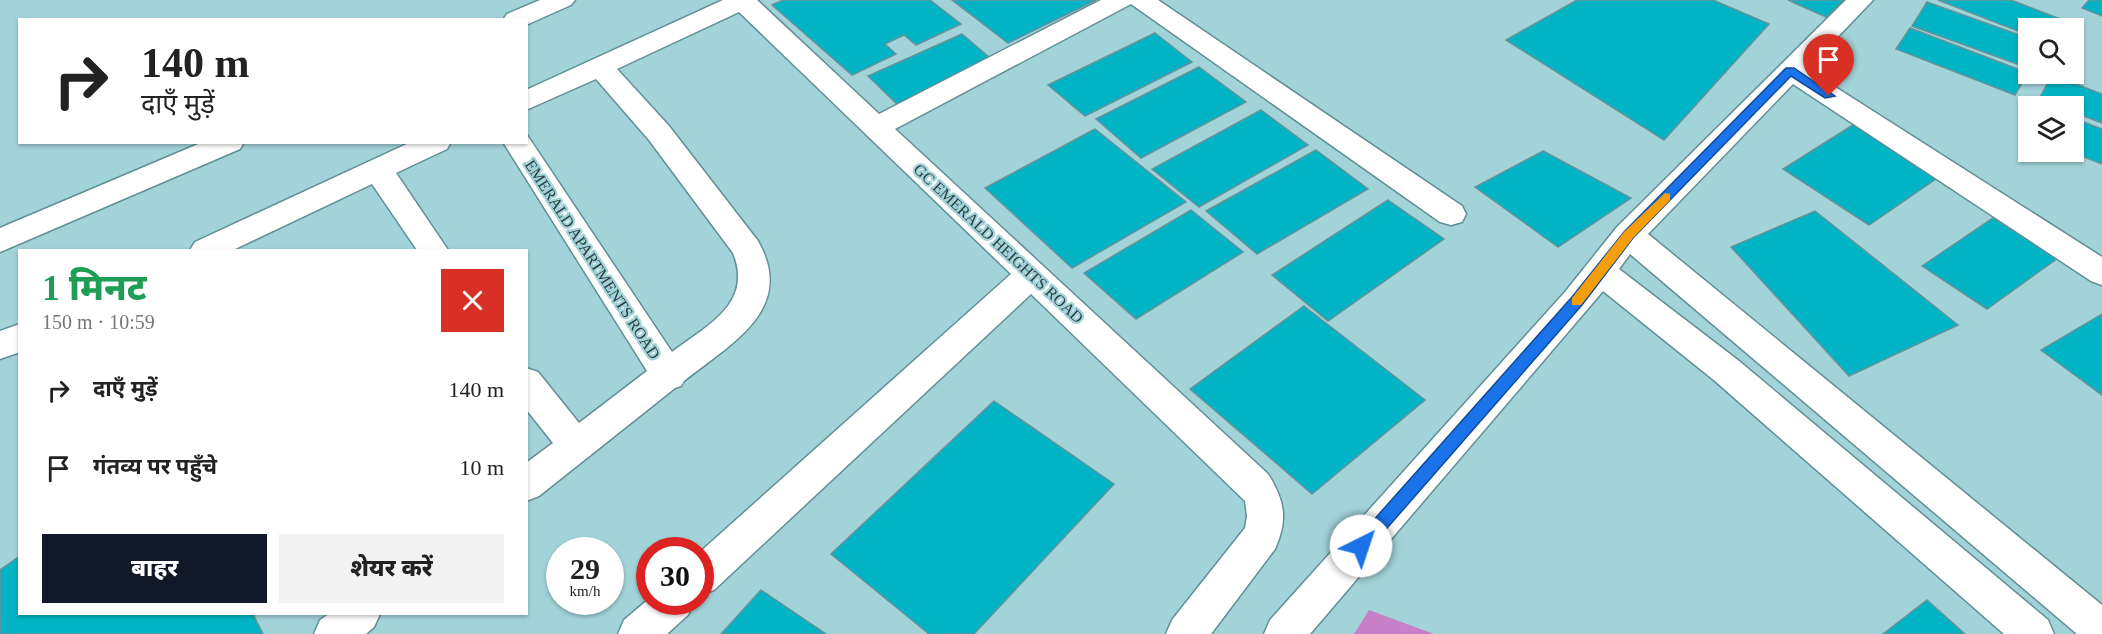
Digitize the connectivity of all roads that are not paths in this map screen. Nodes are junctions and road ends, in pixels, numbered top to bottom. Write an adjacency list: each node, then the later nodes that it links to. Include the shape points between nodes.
1 (562, 0): 6 (street)
2 (742, 0): 7 (street, GC EMERALD HEIGHTS ROAD); 10 (street, GC EMERALD HEIGHTS ROAD)
3 (1121, 0): 10 (street)
4 (1141, 0): 15 (street)
5 (1860, 0): 8 (street)
6 (521, 18)
7 (600, 67): 9 (street, GC EMERALD HEIGHTS ROAD); 24 (street, EMERALD APARTMENTS ROAD, via 659,133 747,249 756,268 755,290 742,316)
8 (1790, 70): 19 (street); 20 (street)
9 (528, 100)
10 (876, 127): 21 (street, GC EMERALD HEIGHTS ROAD)
11 (225, 144): 16 (street)
12 (433, 144): 14 (street)
13 (518, 144): 24 (street, EMERALD APARTMENTS ROAD)
14 (378, 170): 17 (street); 18 (street)
15 (1451, 214)
16 (0, 241)
17 (208, 249)
18 (431, 249)
19 (1615, 252): 31 (street); 35 (street, via 1577,301); 36 (street, via 1727,371)
20 (2102, 273)
21 (1032, 274): 28 (street); 34 (street, GC EMERALD HEIGHTS ROAD, via 1255,485 1266,502 1268,520 1261,537)
22 (18, 338): 23 (street)
23 (0, 346)
24 (669, 376): 26 (street, EMERALD APARTMENTS ROAD)
25 (528, 385): 26 (street)
26 (576, 447): 27 (street)
27 (528, 483)
28 (714, 564)
29 (359, 615): 32 (street)
30 (659, 615): 33 (street)
31 (2102, 630)
32 (334, 634)
33 (638, 634)
34 (1186, 634)
35 (1284, 634)
36 (2034, 634)

